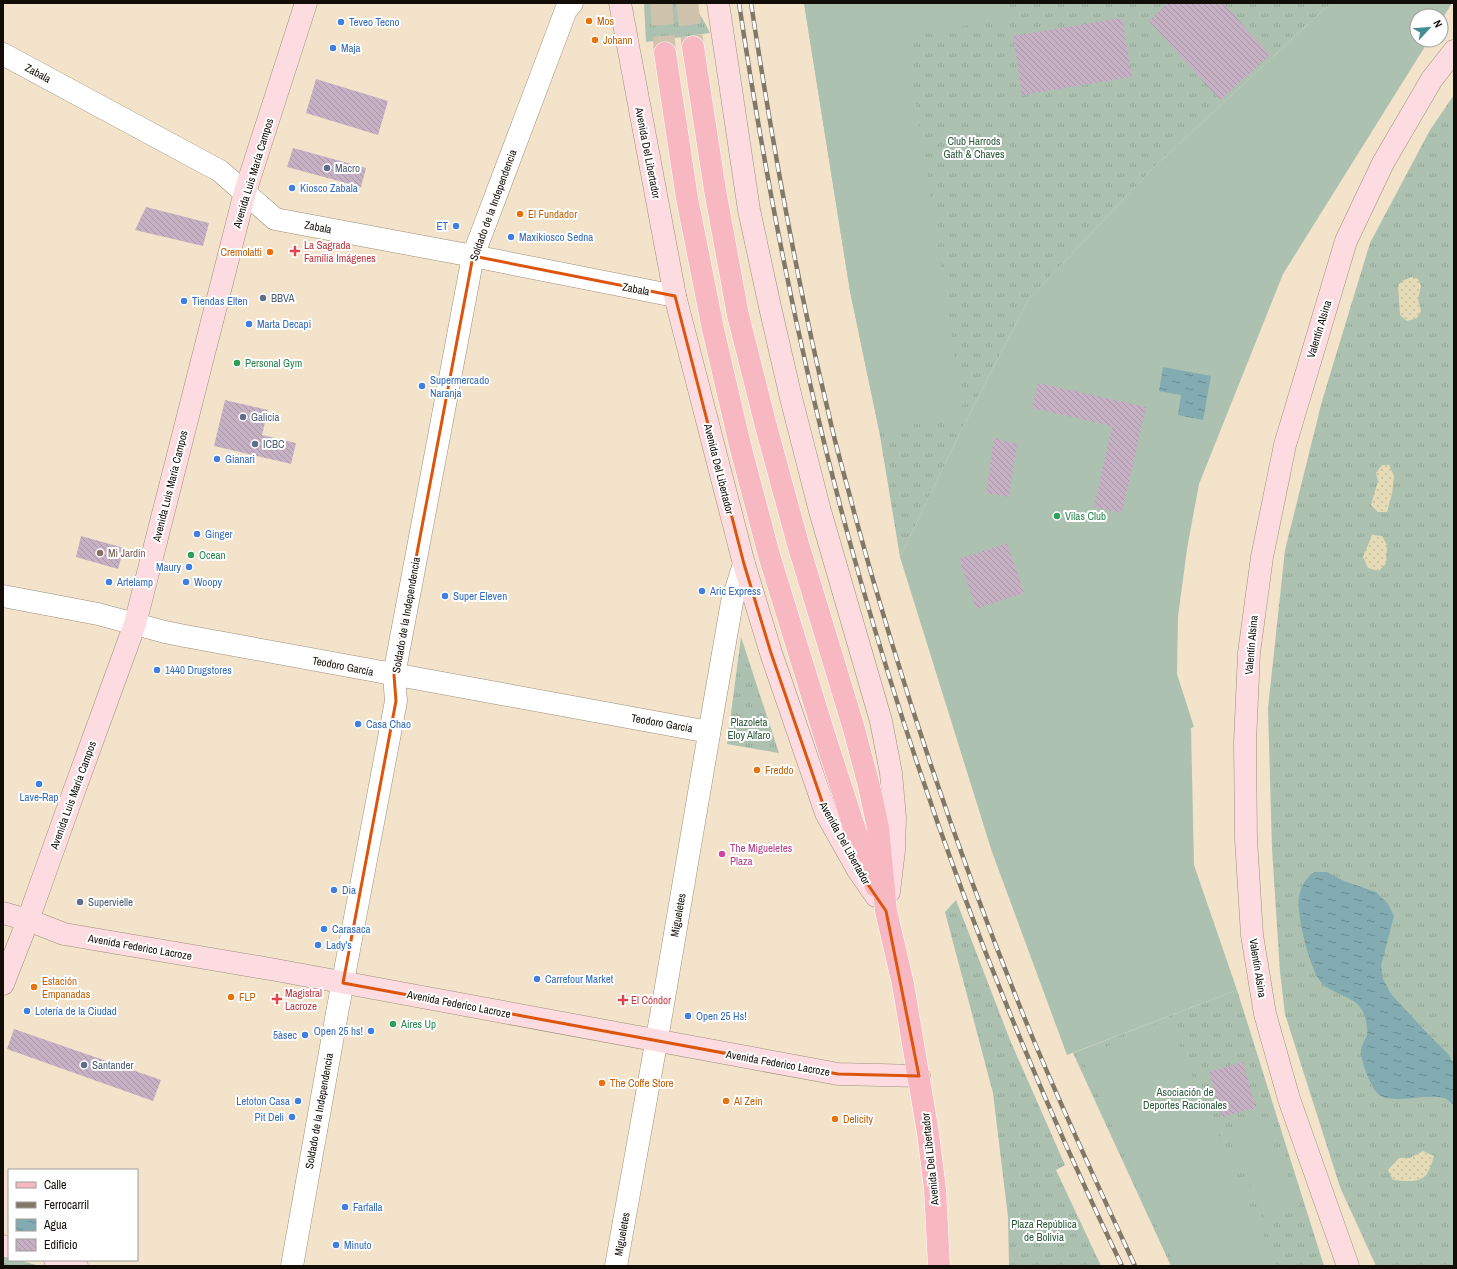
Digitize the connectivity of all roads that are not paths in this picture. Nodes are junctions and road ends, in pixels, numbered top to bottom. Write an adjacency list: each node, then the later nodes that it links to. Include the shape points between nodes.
1 (306, 3): 9 (main road, Avenida Luis María Campos)
2 (572, 3): 10 (street, Soldado de la Independencia, via 566,10)
3 (620, 3): 11 (main road, Avenida Del Libertador)
4 (714, 8): 17 (main road, Avenida Del Libertador, via 749,210 791,398 820,511 881,721 891,773 895,818 894,850)
5 (693, 47): 17 (main road, Avenida Del Libertador, via 738,315 798,544 869,786 878,828)
6 (1454, 51): 29 (main road, Valentín Alsina, via 1432,79 1383,163 1346,241 1285,445 1262,557 1249,653 1245,742 1246,839 1252,935 1264,1007 1289,1099)
7 (665, 53): 17 (main road, Avenida Del Libertador, via 687,198 713,330 740,445 769,555 824,734 856,833)
8 (3, 54): 9 (street, Zabala, via 220,171)
9 (245, 192): 10 (street, Zabala, via 275,219); 14 (main road, Avenida Luis María Campos)
10 (473, 256): 11 (street, Zabala); 15 (street, Soldado de la Independencia)
11 (675, 296): 12 (main road, Avenida Del Libertador)
12 (744, 564): 16 (street, Migueletes, via 732,602); 17 (main road, Avenida Del Libertador, via 826,813 858,870)
13 (3, 596): 14 (street, Teodoro García, via 98,614)
14 (135, 624): 15 (street, Teodoro García, via 185,636); 19 (main road, Avenida Luis María Campos)
15 (394, 675): 16 (street, Teodoro García); 20 (street, Soldado de la Independencia, via 396,701)
16 (709, 732): 22 (street, Migueletes)
17 (886, 911): 23 (main road, Avenida Del Libertador, via 903,984)
18 (3, 913): 19 (main road, Avenida Federico Lacroze)
19 (28, 920): 20 (main road, Avenida Federico Lacroze, via 64,934); 21 (main road, Avenida Luis María Campos)
20 (343, 983): 22 (main road, Avenida Federico Lacroze); 26 (street, Soldado de la Independencia)
21 (3, 984)
22 (656, 1041): 23 (main road, Avenida Federico Lacroze, via 838,1074); 27 (street, Migueletes)
23 (919, 1076): 28 (main road, Avenida Del Libertador, via 934,1189)
24 (59, 1261): 25 (main road)
25 (77, 1266)
26 (292, 1266)
27 (616, 1266)
28 (939, 1266)
29 (1348, 1266)

